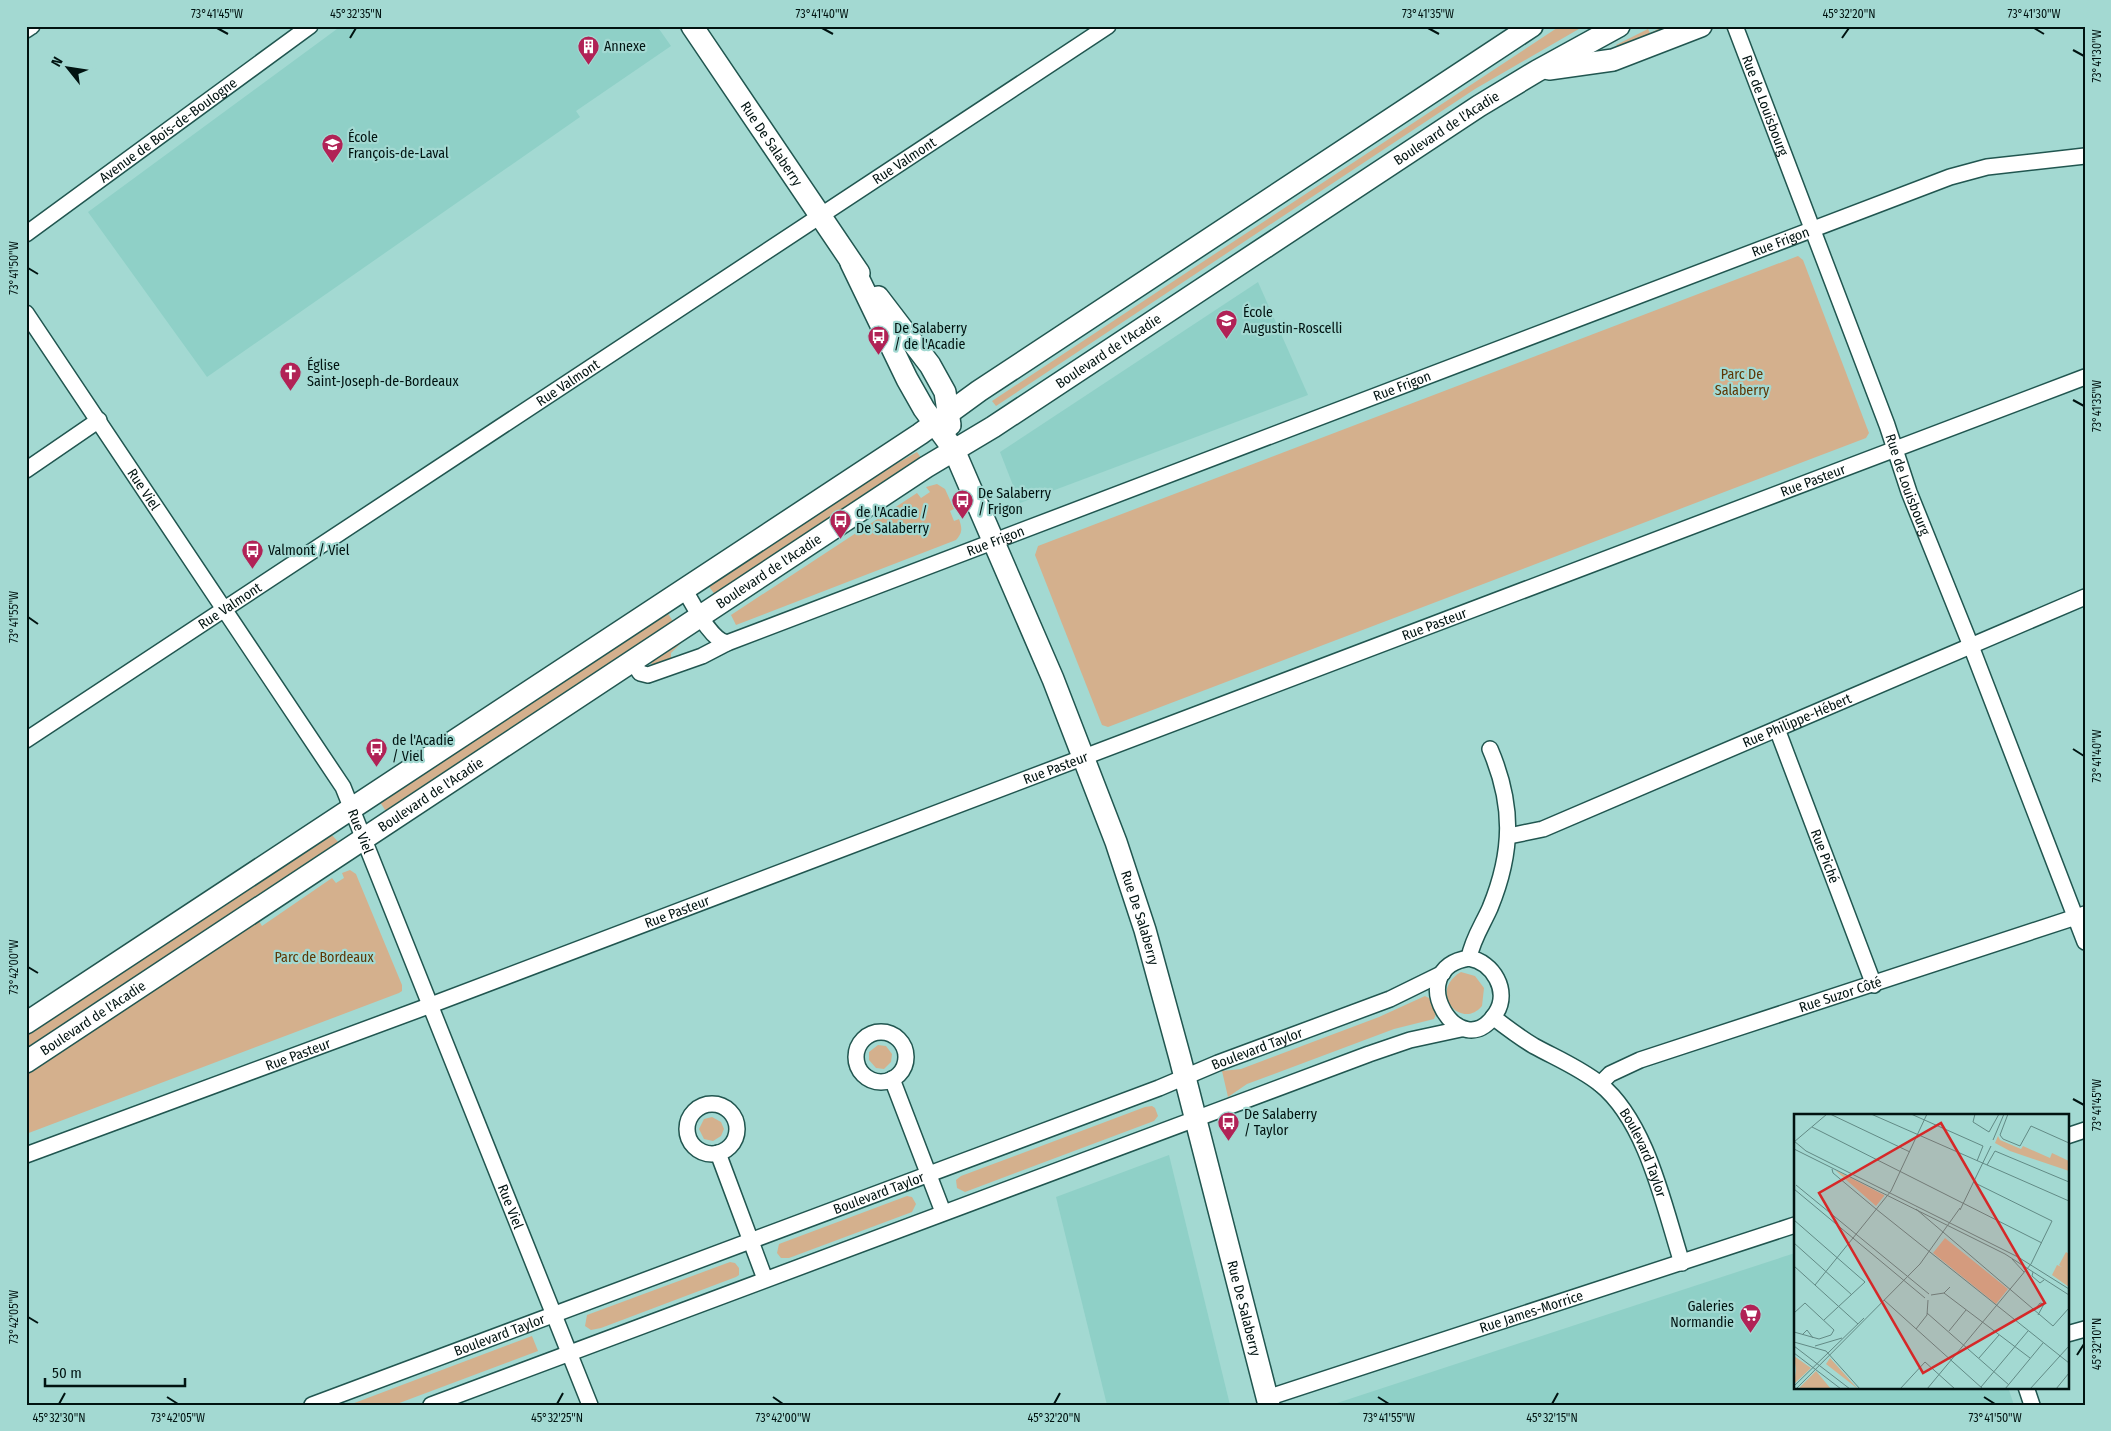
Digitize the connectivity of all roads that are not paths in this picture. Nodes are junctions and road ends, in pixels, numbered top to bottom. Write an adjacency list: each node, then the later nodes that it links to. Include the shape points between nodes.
1 (32, 26): 9 (street)
2 (310, 26): 14 (street, Avenue de Bois-de-Boulogne)
3 (692, 26): 12 (main road, Rue De Salaberry)
4 (1108, 26): 12 (street, Rue Valmont)
5 (1532, 26): 17 (main road, via 988,385)
6 (1619, 26): 10 (main road, Boulevard de l'Acadie)
7 (1701, 26): 10 (main road, via 1613,60)
8 (1735, 26): 13 (street, Rue de Louisbourg)
9 (26, 30)
10 (1537, 71): 19 (main road, Boulevard de l'Acadie)
11 (2085, 156): 13 (street, Rue Frigon, via 1966,171)
12 (820, 216): 17 (main road, Rue De Salaberry, via 930,365 945,392); 25 (street, Rue Valmont)
13 (1812, 230): 20 (street, Rue de Louisbourg); 22 (street, Rue Frigon)
14 (26, 234)
15 (26, 313): 18 (street, Rue Viel)
16 (2085, 377): 20 (street, Rue Pasteur)
17 (942, 419): 19 (main road, Rue De Salaberry); 23 (main road)
18 (99, 420): 21 (street); 25 (street, Rue Viel)
19 (954, 450): 22 (main road, Rue De Salaberry); 26 (main road, Boulevard de l'Acadie)
20 (1895, 450): 28 (street, Rue de Louisbourg); 33 (street, Rue Pasteur)
21 (26, 470)
22 (994, 540): 27 (street, Rue Frigon); 33 (main road, Rue De Salaberry)
23 (684, 589): 26 (street); 34 (main road)
24 (2085, 597): 28 (street, Rue Philippe-Hébert)
25 (225, 609): 31 (street, Rue Valmont); 34 (street, Rue Viel, via 343,787)
26 (701, 616): 27 (street, via 715,636); 29 (main road, Boulevard de l'Acadie)
27 (727, 643): 29 (street, Rue Frigon, via 650,675 640,673)
28 (1971, 646): 30 (street, Rue Philippe-Hébert); 37 (street, Rue de Louisbourg)
29 (633, 662): 36 (main road, Boulevard de l'Acadie)
30 (1777, 728): 35 (street, Rue Philippe-Hébert, via 1543,829); 41 (street, Rue Piché)
31 (26, 740)
32 (1490, 748): 35 (street, via 1507,803)
33 (1084, 756): 42 (street, Rue Pasteur); 47 (main road, Rue De Salaberry, via 1135,899)
34 (353, 809): 36 (street, Rue Viel); 44 (main road)
35 (1509, 836): 39 (street, via 1502,875)
36 (364, 839): 42 (street, Rue Viel); 46 (main road, Boulevard de l'Acadie)
37 (2080, 916): 38 (street, Rue de Louisbourg); 41 (street, Rue Suzor Côté)
38 (2085, 942)
39 (1469, 958): 40 (street, via 1453,963); 43 (street, via 1484,964 1494,973 1501,998)
40 (1443, 973): 45 (street, via 1436,989 1438,1000 1446,1015); 47 (street, Boulevard Taylor, via 1390,999)
41 (1874, 984): 49 (street, Rue Suzor Côté, via 1640,1060 1610,1074)
42 (431, 1005): 54 (street, Rue Pasteur); 61 (street, Rue Viel)
43 (1493, 1017): 45 (street, via 1479,1028); 49 (street, Boulevard Taylor, via 1522,1039 1567,1062)
44 (26, 1023)
45 (1461, 1028): 50 (street, via 1396,1044)
46 (26, 1062)
47 (1185, 1077): 50 (main road, Rue De Salaberry); 55 (street, Boulevard Taylor)
48 (892, 1079): 55 (street)
49 (1600, 1084): 59 (street, Boulevard Taylor, via 1622,1110 1643,1149)
50 (1195, 1118): 56 (street); 66 (main road, Rue De Salaberry)
51 (2085, 1130): 52 (street)
52 (2068, 1136)
53 (718, 1153): 58 (street)
54 (26, 1156)
55 (928, 1173): 56 (street); 58 (street, Boulevard Taylor)
56 (943, 1212): 60 (street)
57 (1794, 1225): 59 (street, Rue James-Morrice)
58 (751, 1240): 60 (street); 61 (street, Boulevard Taylor)
59 (1682, 1263): 66 (street, Rue James-Morrice)
60 (765, 1279): 64 (street)
61 (555, 1314): 64 (street, Rue Viel); 67 (street, Boulevard Taylor)
62 (2085, 1329): 63 (street)
63 (2068, 1334)
64 (570, 1353): 68 (street); 69 (street, Rue Viel)
65 (2026, 1388): 70 (street)
66 (1268, 1401)
67 (312, 1405)
68 (431, 1405)
69 (590, 1405)
70 (2032, 1405)

